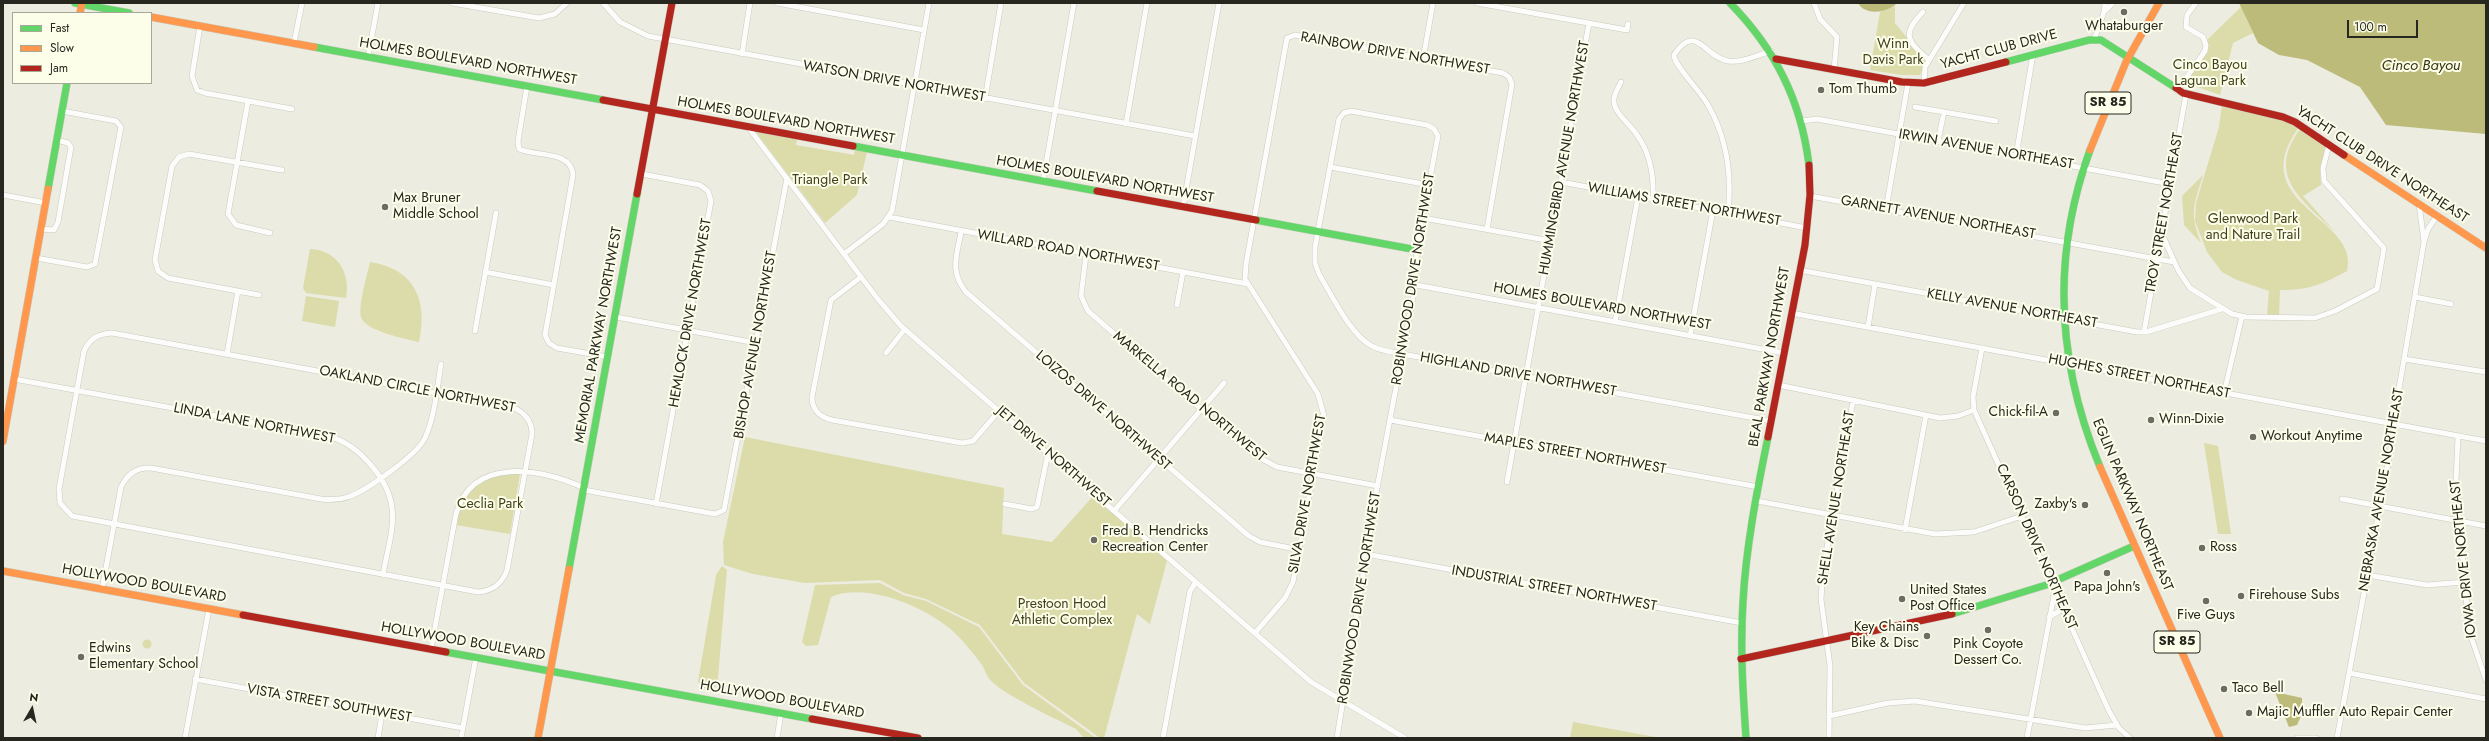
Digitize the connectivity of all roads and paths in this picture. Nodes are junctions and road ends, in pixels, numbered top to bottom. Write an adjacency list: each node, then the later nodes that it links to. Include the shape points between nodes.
1 (79, 3): 24 (main road)
2 (302, 3): 34 (street)
3 (378, 3): 39 (street)
4 (452, 3): 5 (street, via 539,18 555,14)
5 (567, 3)
6 (603, 3): 32 (street, WATSON DRIVE NORTHWEST, via 620,22 631,29)
7 (672, 3): 32 (main road, MEMORIAL PARKWAY NORTHWEST)
8 (750, 3): 36 (street)
9 (777, 3): 31 (street)
10 (929, 3): 31 (street)
11 (1001, 3): 52 (street)
12 (1074, 3): 58 (street)
13 (1147, 3): 62 (street)
14 (1219, 3): 65 (street)
15 (1433, 3): 40 (street)
16 (1477, 3): 28 (street)
17 (1730, 3): 35 (main road, BEAL PARKWAY NORTHWEST)
18 (1814, 3): 43 (street, via 1820,19 1837,37)
19 (1964, 3): 41 (street)
20 (2105, 3): 26 (street)
21 (2113, 3): 26 (street)
22 (2159, 3): 38 (main road, EGLIN PARKWAY NORTHEAST / SR 85)
23 (2196, 3): 50 (street, via 2187,15 2186,27 2203,37 2205,51)
24 (124, 12)
25 (1923, 12): 41 (street, via 1908,30 1915,46)
26 (2104, 12): 33 (street)
27 (152, 17): 30 (main road, HOLMES BOULEVARD NORTHWEST)
28 (1589, 23): 29 (street, via 1627,30); 78 (street, HUMMINGBIRD AVENUE NORTHWEST)
29 (1628, 24)
30 (200, 26): 34 (main road, HOLMES BOULEVARD NORTHWEST); 53 (street, via 192,76 194,86 205,93)
31 (924, 30): 49 (street)
32 (666, 40): 36 (street, WATSON DRIVE NORTHWEST); 56 (main road, MEMORIAL PARKWAY NORTHWEST)
33 (2094, 40): 37 (main road, YACHT CLUB DRIVE); 38 (main road, via 2101,40)
34 (294, 43): 39 (main road, HOLMES BOULEVARD NORTHWEST)
35 (1771, 51): 42 (main road, BEAL PARKWAY NORTHWEST); 91 (street, via 1727,61 1692,40 1682,44 1674,57 1676,64 1701,93 1718,126 1728,165)
36 (742, 54): 49 (street, WATSON DRIVE NORTHWEST)
37 (2033, 54): 46 (main road, YACHT CLUB DRIVE); 70 (street)
38 (2130, 56): 50 (main road, YACHT CLUB DRIVE NORTHEAST); 73 (main road, EGLIN PARKWAY NORTHEAST / SR 85, via 2106,108)
39 (368, 57): 48 (main road, HOLMES BOULEVARD NORTHWEST)
40 (1423, 58): 95 (street, RAINBOW DRIVE NORTHWEST, via 1295,35 1287,38); 98 (street, RAINBOW DRIVE NORTHWEST, via 1503,73 1512,81)
41 (1927, 58): 46 (street)
42 (1776, 59): 43 (main road, YACHT CLUB DRIVE); 60 (main road, BEAL PARKWAY NORTHWEST)
43 (1834, 70): 45 (main road, YACHT CLUB DRIVE)
44 (1621, 82): 84 (street, via 1614,103 1646,151 1653,176)
45 (1908, 83): 46 (main road, YACHT CLUB DRIVE); 64 (street)
46 (1924, 83)
47 (67, 84): 57 (main road)
48 (527, 86): 56 (main road, HOLMES BOULEVARD NORTHWEST); 119 (street, via 519,149 565,160 573,171)
49 (914, 86): 52 (street, WATSON DRIVE NORTHWEST); 69 (street)
50 (2177, 91): 51 (main road, YACHT CLUB DRIVE NORTHEAST)
51 (2186, 94): 68 (main road, YACHT CLUB DRIVE NORTHEAST, via 2283,117); 79 (street, TROY STREET NORTHEAST)
52 (984, 98): 58 (street, WATSON DRIVE NORTHWEST)
53 (248, 101): 55 (street); 71 (street)
54 (1915, 107): 59 (street)
55 (292, 109)
56 (653, 110): 63 (main road, HOLMES BOULEVARD NORTHWEST); 75 (main road, MEMORIAL PARKWAY NORTHWEST)
57 (62, 111): 66 (main road); 110 (street, via 116,121 121,127 95,264 87,267)
58 (1055, 111): 62 (street, WATSON DRIVE NORTHWEST); 77 (street)
59 (1944, 112): 61 (street); 67 (street)
60 (1802, 121): 64 (street, IRWIN AVENUE NORTHEAST, via 1817,119); 83 (main road, BEAL PARKWAY NORTHWEST, via 1809,157)
61 (1996, 121)
62 (1126, 124): 65 (street, WATSON DRIVE NORTHWEST)
63 (748, 127): 69 (main road, HOLMES BOULEVARD NORTHWEST); 76 (street, JET DRIVE NORTHWEST)
64 (1899, 134): 67 (street, IRWIN AVENUE NORTHEAST); 88 (street)
65 (1196, 136): 87 (street)
66 (57, 140): 85 (main road); 97 (street, via 68,143 71,147 58,222 54,230)
67 (1938, 141): 70 (street, IRWIN AVENUE NORTHEAST)
68 (2329, 145): 86 (main road, YACHT CLUB DRIVE NORTHEAST); 129 (street, via 2322,168 2324,181 2384,248 2377,289 2335,311 2315,318)
69 (902, 155): 77 (main road, HOLMES BOULEVARD NORTHWEST); 93 (street)
70 (2016, 156): 73 (street, IRWIN AVENUE NORTHEAST)
71 (237, 163): 74 (street); 101 (street, via 228,211 230,219 241,228); 121 (street, via 189,154 177,159 172,166 155,260 156,268 163,276)
72 (1330, 167): 80 (street); 80 (street, ROBINWOOD DRIVE NORTHWEST, via 1339,120 1344,113 1350,111 1427,125 1434,129 1438,136); 100 (street, ROBINWOOD DRIVE NORTHWEST)
73 (2083, 168): 79 (street, IRWIN AVENUE NORTHEAST); 104 (main road, EGLIN PARKWAY NORTHEAST / SR 85)
74 (282, 170)
75 (642, 174): 130 (main road, MEMORIAL PARKWAY NORTHWEST); 135 (street, HEMLOCK DRIVE NORTHWEST, via 700,185 710,195 707,227)
76 (787, 178): 108 (street, JET DRIVE NORTHWEST); 139 (street, BISHOP AVENUE NORTHWEST)
77 (1043, 181): 87 (main road, HOLMES BOULEVARD NORTHWEST)
78 (1561, 182): 82 (street, WILLIAMS STREET NORTHWEST); 103 (street, HUMMINGBIRD AVENUE NORTHWEST)
79 (2170, 184): 102 (street, TROY STREET NORTHEAST)
80 (1429, 185): 94 (street, ROBINWOOD DRIVE NORTHWEST)
81 (3, 195): 85 (street)
82 (1638, 196): 84 (street, WILLIAMS STREET NORTHWEST); 132 (street)
83 (1810, 196): 88 (street, GARNETT AVENUE NORTHEAST); 96 (main road, BEAL PARKWAY NORTHWEST)
84 (1653, 199): 89 (street, WILLIAMS STREET NORTHWEST)
85 (46, 203): 97 (main road)
86 (2420, 204): 92 (main road, YACHT CLUB DRIVE NORTHEAST); 105 (street, NEBRASKA AVENUE NORTHEAST)
87 (1183, 207): 95 (main road, HOLMES BOULEVARD NORTHWEST)
88 (1886, 209): 104 (street, GARNETT AVENUE NORTHEAST)
89 (1713, 210): 91 (street, WILLIAMS STREET NORTHWEST); 138 (street)
90 (496, 213): 114 (street)
91 (1728, 213): 96 (street, WILLIAMS STREET NORTHWEST)
92 (2437, 216): 105 (street, NEBRASKA AVENUE NORTHEAST, via 2428,229); 106 (main road, YACHT CLUB DRIVE NORTHEAST)
93 (889, 217): 99 (street, WILLARD ROAD NORTHWEST); 108 (street)
94 (1423, 218): 98 (street); 107 (street, ROBINWOOD DRIVE NORTHWEST)
95 (1254, 220): 100 (main road, HOLMES BOULEVARD NORTHWEST); 117 (street, SILVA DRIVE NORTHWEST, via 1246,264 1245,279)
96 (1807, 228): 113 (main road, BEAL PARKWAY NORTHWEST)
97 (41, 229): 110 (main road)
98 (1487, 230): 103 (street)
99 (961, 232): 109 (street, WILLARD ROAD NORTHWEST); 170 (street, LOIZOS DRIVE NORTHWEST, via 955,265 956,274 966,292)
100 (1318, 232): 107 (main road, HOLMES BOULEVARD NORTHWEST); 144 (street, HIGHLAND DRIVE NORTHWEST, via 1316,268 1356,332 1371,346)
101 (270, 233)
102 (2162, 234): 111 (street, TROY STREET NORTHEAST); 112 (street)
103 (1551, 241): 126 (street, HUMMINGBIRD AVENUE NORTHWEST)
104 (2066, 241): 111 (street, GARNETT AVENUE NORTHEAST); 131 (main road, EGLIN PARKWAY NORTHEAST / SR 85, via 2062,285)
105 (2424, 242): 123 (street, NEBRASKA AVENUE NORTHEAST)
106 (2486, 248)
107 (1417, 250): 120 (street, ROBINWOOD DRIVE NORTHWEST)
108 (844, 254): 116 (street, JET DRIVE NORTHWEST)
109 (1086, 255): 115 (street, WILLARD ROAD NORTHWEST); 158 (street, MARKELLA ROAD NORTHWEST, via 1081,296 1088,311)
110 (36, 258): 151 (main road)
111 (2157, 259): 112 (street, GARNETT AVENUE NORTHEAST); 137 (street, TROY STREET NORTHEAST)
112 (2174, 262): 127 (street, via 2190,288)
113 (1799, 270): 118 (street, KELLY AVENUE NORTHEAST); 128 (main road, BEAL PARKWAY NORTHWEST)
114 (485, 272): 119 (street); 136 (street)
115 (1183, 272): 117 (street, WILLARD ROAD NORTHWEST); 125 (street)
116 (861, 277): 134 (street, JET DRIVE NORTHWEST); 160 (street, via 831,300 812,397 820,415 832,420 962,443 973,441)
117 (1248, 284): 172 (street, SILVA DRIVE NORTHWEST, via 1320,399 1324,416)
118 (1875, 284): 131 (street, KELLY AVENUE NORTHEAST); 133 (street)
119 (554, 285): 145 (street, via 545,330 549,343 557,348)
120 (1416, 285): 126 (street, HOLMES BOULEVARD NORTHWEST); 144 (street, ROBINWOOD DRIVE NORTHWEST)
121 (238, 291): 122 (street); 143 (street)
122 (259, 295)
123 (2415, 297): 124 (street); 146 (street, NEBRASKA AVENUE NORTHEAST)
124 (2451, 304)
125 (1177, 305)
126 (1539, 308): 132 (street, HOLMES BOULEVARD NORTHWEST); 150 (street, HUMMINGBIRD AVENUE NORTHWEST)
127 (2222, 309): 129 (street); 137 (street, KELLY AVENUE NORTHEAST)
128 (1791, 313): 133 (street, HUGHES STREET NORTHEAST); 142 (main road, BEAL PARKWAY NORTHWEST)
129 (2242, 316): 156 (street)
130 (616, 317): 135 (street); 145 (main road, MEMORIAL PARKWAY NORTHWEST)
131 (2063, 319): 137 (street, KELLY AVENUE NORTHEAST); 148 (main road, EGLIN PARKWAY NORTHEAST / SR 85)
132 (1615, 322): 138 (street, HOLMES BOULEVARD NORTHWEST)
133 (1868, 327): 140 (street, HUGHES STREET NORTHEAST)
134 (905, 329): 141 (street); 160 (street, JET DRIVE NORTHWEST)
135 (688, 330): 139 (street); 180 (street, HEMLOCK DRIVE NORTHWEST)
136 (475, 332)
137 (2144, 332)
138 (1690, 336): 142 (street, HOLMES BOULEVARD NORTHWEST)
139 (756, 343): 180 (street, BISHOP AVENUE NORTHWEST, via 724,511 715,514)
140 (1982, 348): 148 (street, HUGHES STREET NORTHEAST); 159 (street, CARSON DRIVE NORTHEAST)
141 (886, 353)
142 (1784, 353): 153 (main road, BEAL PARKWAY NORTHWEST)
143 (227, 354): 154 (street, OAKLAND CIRCLE NORTHWEST, via 112,333 101,334 90,341 84,351); 155 (street, OAKLAND CIRCLE NORTHWEST)
144 (1402, 354): 150 (street, HIGHLAND DRIVE NORTHWEST); 162 (street, ROBINWOOD DRIVE NORTHWEST)
145 (608, 357): 177 (main road, MEMORIAL PARKWAY NORTHWEST)
146 (2404, 359): 149 (street); 164 (street, NEBRASKA AVENUE NORTHEAST)
147 (441, 364): 155 (street)
148 (2068, 364): 156 (street, HUGHES STREET NORTHEAST); 190 (main road, EGLIN PARKWAY NORTHEAST / SR 85, via 2088,438)
149 (2486, 372)
150 (1527, 377): 163 (street, HIGHLAND DRIVE NORTHWEST); 168 (street, HUMMINGBIRD AVENUE NORTHWEST)
151 (14, 379): 154 (street, LINDA LANE NORTHWEST); 166 (main road)
152 (1224, 383): 158 (street)
153 (1778, 385): 157 (street); 163 (main road, BEAL PARKWAY NORTHWEST)
154 (76, 390): 173 (street, LINDA LANE NORTHWEST, via 338,439 357,449); 187 (street, OAKLAND CIRCLE NORTHWEST, via 59,500 72,516)
155 (436, 393): 171 (street, OAKLAND CIRCLE NORTHWEST, via 512,407 523,412 530,422 532,431); 173 (street, via 430,426 420,446 408,458)
156 (2224, 393): 164 (street, HUGHES STREET NORTHEAST)
157 (1853, 401): 161 (street); 184 (street, SHELL AVENUE NORTHEAST)
158 (1201, 410): 170 (street); 172 (street, MARKELLA ROAD NORTHWEST, via 1258,458 1277,467)
159 (1974, 410): 161 (street, via 1948,418); 185 (street, CARSON DRIVE NORTHEAST)
160 (999, 411): 169 (street, JET DRIVE NORTHWEST)
161 (1926, 415): 189 (street)
162 (1390, 420): 168 (street, MAPLES STREET NORTHWEST); 175 (street, ROBINWOOD DRIVE NORTHWEST)
163 (1771, 422): 176 (main road, BEAL PARKWAY NORTHWEST)
164 (2394, 424): 165 (street, HUGHES STREET NORTHEAST); 182 (street, NEBRASKA AVENUE NORTHEAST)
165 (2458, 436): 167 (street, HUGHES STREET NORTHEAST); 186 (street, IOWA DRIVE NORTHEAST, via 2455,469)
166 (3, 441)
167 (2486, 441)
168 (1515, 443): 174 (street, HUMMINGBIRD AVENUE NORTHWEST); 176 (street, MAPLES STREET NORTHWEST)
169 (1048, 453): 181 (street, via 1037,507 1032,509); 183 (street, JET DRIVE NORTHWEST)
170 (1159, 459): 183 (street); 191 (street, LOIZOS DRIVE NORTHWEST, via 1249,536 1265,543)
171 (525, 473): 177 (street, via 568,481); 198 (street, via 511,471 492,474 474,483 464,495 456,514); 198 (street, OAKLAND CIRCLE NORTHWEST, via 503,580 483,592)
172 (1314, 474): 175 (street, MARKELLA ROAD NORTHWEST); 191 (street, SILVA DRIVE NORTHWEST)
173 (379, 478): 187 (street, via 352,495 330,500 142,468 125,478); 194 (street, LINDA LANE NORTHWEST, via 391,500 393,514)
174 (1507, 482)
175 (1378, 486): 192 (street, ROBINWOOD DRIVE NORTHWEST)
176 (1759, 487): 179 (main road, BEAL PARKWAY NORTHWEST)
177 (584, 489): 180 (street); 210 (main road, MEMORIAL PARKWAY NORTHWEST)
178 (2342, 499): 182 (street)
179 (1756, 501): 184 (street); 204 (main road, BEAL PARKWAY NORTHWEST, via 1747,559)
180 (656, 504)
181 (1005, 504)
182 (2380, 507): 186 (street); 195 (street, NEBRASKA AVENUE NORTHEAST)
183 (1114, 511): 196 (street, JET DRIVE NORTHWEST)
184 (1832, 516): 189 (street); 206 (street, SHELL AVENUE NORTHEAST, via 1822,586)
185 (2022, 516): 189 (street, via 1995,527 1961,534); 199 (street, CARSON DRIVE NORTHEAST)
186 (2459, 521): 188 (street); 197 (street, IOWA DRIVE NORTHEAST)
187 (114, 525): 194 (street, OAKLAND CIRCLE NORTHWEST); 200 (street)
188 (2486, 526)
189 (1905, 530)
190 (2134, 546): 199 (main road); 235 (main road, EGLIN PARKWAY NORTHEAST / SR 85)
191 (1300, 550): 205 (street, SILVA DRIVE NORTHWEST, via 1287,596)
192 (1366, 554): 204 (street, INDUSTRIAL STREET NORTHWEST); 215 (street, ROBINWOOD DRIVE NORTHWEST)
193 (3, 571): 200 (main road, HOLLYWOOD BOULEVARD)
194 (382, 575): 198 (street, OAKLAND CIRCLE NORTHWEST)
195 (2367, 575): 197 (street, via 2427,585); 211 (street, NEBRASKA AVENUE NORTHEAST)
196 (1196, 582): 205 (street, JET DRIVE NORTHWEST); 228 (street, via 1190,591)
197 (2465, 582): 213 (street, IOWA DRIVE NORTHEAST, via 2471,637)
198 (442, 586): 207 (street)
199 (2053, 586): 202 (street, CARSON DRIVE NORTHEAST); 203 (street); 206 (main road, via 1955,614)
200 (102, 589): 201 (main road, HOLLYWOOD BOULEVARD)
201 (209, 608): 207 (main road, HOLLYWOOD BOULEVARD); 212 (street)
202 (2064, 609): 203 (street); 220 (street, CARSON DRIVE NORTHEAST)
203 (2049, 617): 219 (street)
204 (1742, 623): 209 (main road, BEAL PARKWAY NORTHWEST)
205 (1255, 633): 215 (street, JET DRIVE NORTHWEST, via 1311,682)
206 (1827, 643): 209 (main road); 218 (street, SHELL AVENUE NORTHEAST, via 1830,666)
207 (431, 649): 208 (main road, HOLLYWOOD BOULEVARD)
208 (476, 657): 210 (main road, HOLLYWOOD BOULEVARD); 221 (street)
209 (1742, 659): 231 (main road, BEAL PARKWAY NORTHWEST)
210 (550, 671): 216 (main road, HOLLYWOOD BOULEVARD); 225 (main road, MEMORIAL PARKWAY NORTHWEST)
211 (2349, 673): 214 (street); 238 (street, NEBRASKA AVENUE NORTHEAST)
212 (195, 679): 217 (street, VISTA STREET SOUTHWEST); 222 (street)
213 (2486, 680)
214 (2486, 699)
215 (1343, 703): 229 (street, ROBINWOOD DRIVE NORTHWEST); 230 (street, JET DRIVE NORTHWEST)
216 (781, 713): 226 (street); 227 (main road, HOLLYWOOD BOULEVARD)
217 (382, 714): 221 (street, VISTA STREET SOUTHWEST); 223 (street)
218 (1829, 716): 219 (street, via 1888,703 1915,701); 232 (street, SHELL AVENUE NORTHEAST)
219 (2030, 720): 220 (street, via 2094,728); 233 (street)
220 (2117, 725): 234 (street, CARSON DRIVE NORTHEAST)
221 (463, 728): 224 (street)
222 (185, 738)
223 (378, 738)
224 (461, 738)
225 (538, 738)
226 (776, 738)
227 (918, 738)
228 (1163, 738)
229 (1337, 738)
230 (1405, 738)
231 (1746, 738)
232 (1829, 738)
233 (2027, 738)
234 (2130, 738)
235 (2220, 738)
236 (2297, 738): 237 (street)
237 (2316, 738)
238 (2337, 738)

